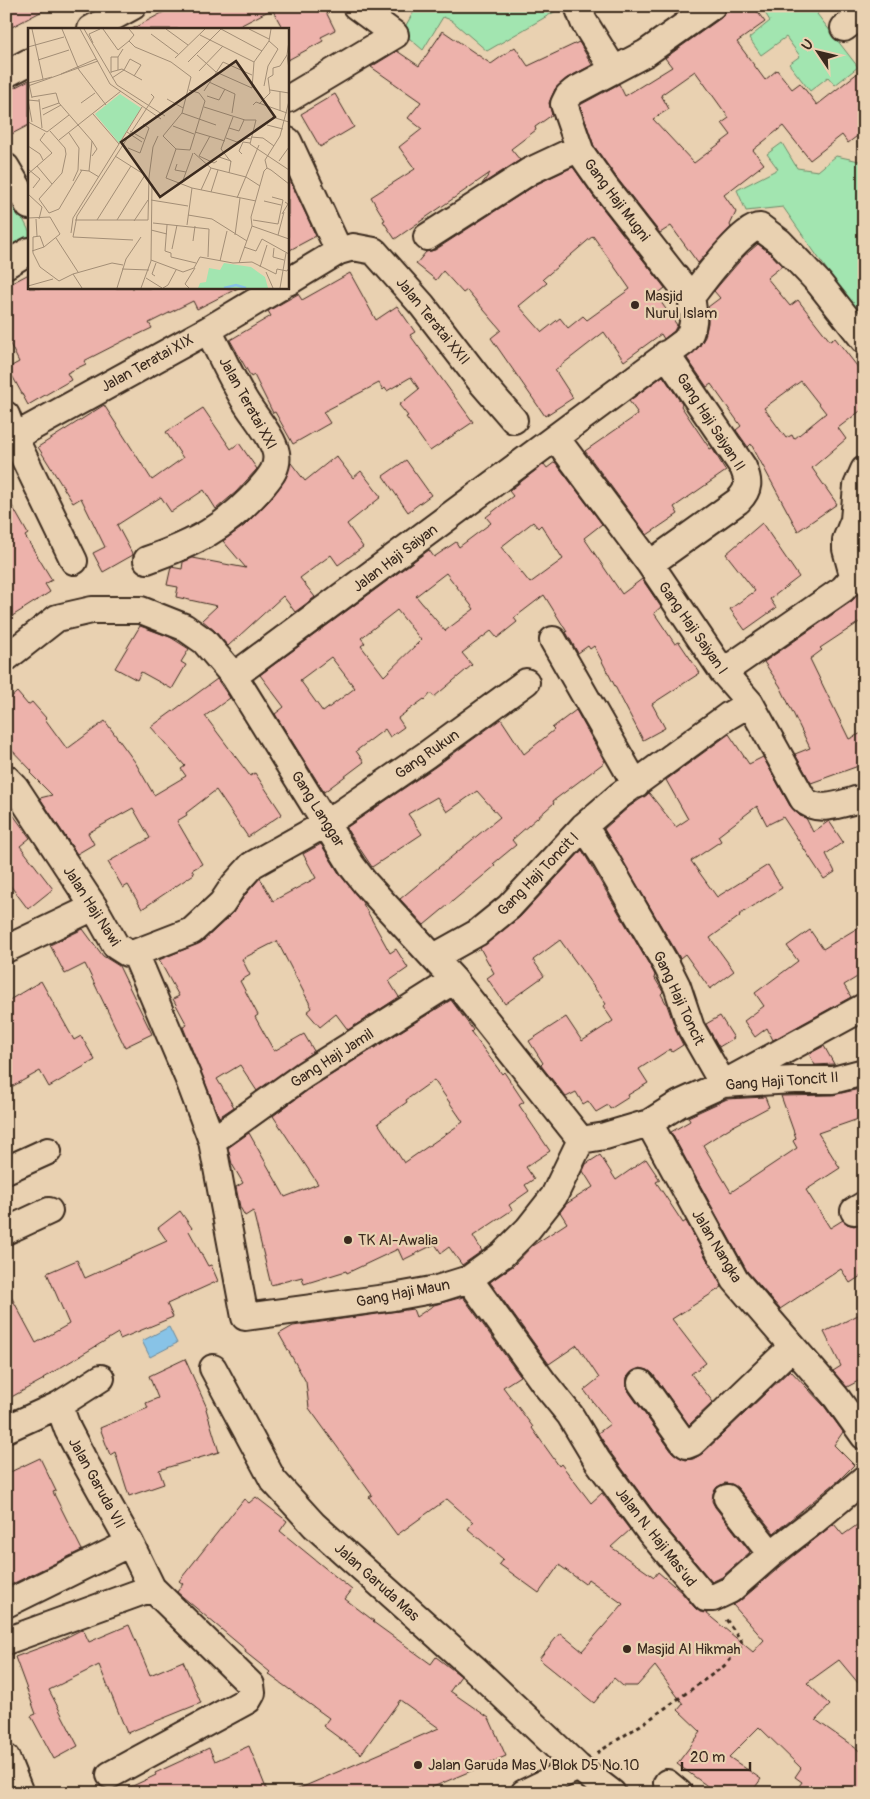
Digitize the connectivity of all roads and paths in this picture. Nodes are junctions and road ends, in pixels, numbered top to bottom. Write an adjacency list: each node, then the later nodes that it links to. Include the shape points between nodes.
1 (133, 6): 5 (street)
2 (356, 6): 9 (street, via 395,35)
3 (578, 6): 7 (street, via 584,22)
4 (712, 6): 7 (street, via 646,53)
5 (93, 28)
6 (28, 63): 8 (street)
7 (614, 70): 11 (street, via 574,91 564,104)
8 (6, 74)
9 (289, 98)
10 (289, 143): 15 (street)
11 (579, 148): 14 (street, Gang Haji Mugni, via 530,171); 20 (street, Gang Haji Mugni, via 605,187)
12 (6, 167): 13 (street)
13 (28, 204)
14 (427, 237)
15 (339, 251): 18 (street); 24 (street, Jalan Teratai XXII, via 353,247 374,250)
16 (28, 252): 17 (street)
17 (6, 265)
18 (289, 281)
19 (276, 289): 21 (street, Jalan Teratai XIX)
20 (691, 297): 22 (street, via 722,257 751,229 760,227 780,242 819,283); 23 (street, Jalan Haji Saiyan, via 694,320 688,338)
21 (208, 330): 25 (street, Jalan Teratai XIX); 28 (street, Jalan Teratai XXI, via 245,401 274,446 276,464 270,477 230,519 193,542)
22 (864, 340)
23 (666, 354): 26 (street, Jalan Haji Saiyan); 30 (street, Gang Haji Saiyan II, via 743,467 748,486 738,501)
24 (514, 420)
25 (10, 426): 29 (street)
26 (556, 438): 30 (street, Gang Haji Saiyan I); 34 (street, Jalan Haji Saiyan)
27 (864, 470): 33 (street, via 857,486 854,520 846,540 853,575 850,582)
28 (147, 560)
29 (74, 561)
30 (650, 564): 33 (street, Gang Haji Saiyan I)
31 (553, 640): 38 (street)
32 (6, 658): 34 (street, Gang Langgar, via 57,618 92,610 141,610 184,628 204,642)
33 (724, 672): 36 (street, Gang Haji Saiyan I)
34 (234, 676): 40 (street, Gang Langgar)
35 (526, 682): 40 (street, Gang Rukun)
36 (750, 703): 38 (street); 39 (street, Gang Haji Saiyan I, via 808,805 824,807)
37 (6, 778): 42 (street, Jalan Haji Nawi)
38 (636, 785): 41 (street, Gang Haji Toncit I)
39 (864, 798)
40 (327, 823): 44 (street, Jalan Haji Nawi, via 252,865 222,903 192,931); 45 (street, Gang Langgar, via 365,883)
41 (584, 826): 45 (street, Gang Haji Toncit I, via 509,907 478,933); 49 (street, Gang Haji Toncit, via 667,966 691,1028)
42 (94, 907): 43 (street); 44 (street, Jalan Haji Nawi, via 116,946 127,953)
43 (6, 950)
44 (135, 953): 52 (street)
45 (436, 959): 46 (street, Gang Langgar)
46 (454, 980): 51 (street, Gang Langgar); 52 (street, Gang Haji Jamil, via 304,1075)
47 (864, 1007): 49 (street)
48 (864, 1072): 49 (street, Gang Haji Toncit II, via 833,1080)
49 (723, 1084): 50 (street, Gang Haji Toncit II, via 679,1104)
50 (649, 1123): 51 (street); 58 (street, Jalan Nangka, via 735,1280)
51 (581, 1140): 57 (street, Gang Haji Maun, via 554,1196 528,1229 502,1255)
52 (212, 1142): 57 (street, Gang Haji Maun, via 245,1317 393,1297)
53 (48, 1151): 54 (street)
54 (6, 1170)
55 (49, 1212): 56 (street)
56 (6, 1232)
57 (468, 1279): 70 (street, Jalan N. Haji Mas'ud, via 570,1415 597,1460 650,1532 703,1596)
58 (792, 1347): 61 (street, via 687,1446); 64 (street, Jalan Nangka, via 836,1397)
59 (213, 1368): 74 (street, Jalan Garuda Mas, via 273,1480 294,1505)
60 (101, 1378): 62 (street)
61 (641, 1384)
62 (59, 1405): 63 (street); 67 (street, Jalan Garuda VII, via 68,1430)
63 (6, 1429)
64 (864, 1436)
65 (864, 1479): 68 (street)
66 (727, 1498): 68 (street)
67 (130, 1542): 69 (street); 71 (street, Jalan Garuda VII)
68 (771, 1554): 70 (street, via 730,1590)
69 (152, 1588): 72 (street); 75 (street, via 251,1684 252,1693 248,1700)
70 (712, 1598): 74 (path, via 741,1640 738,1652 724,1666)
71 (6, 1604)
72 (6, 1641)
73 (6, 1758): 76 (street)
74 (578, 1767): 77 (street); 78 (street, Jalan Garuda Mas)
75 (110, 1774)
76 (20, 1793)
77 (524, 1793)
78 (612, 1793)

